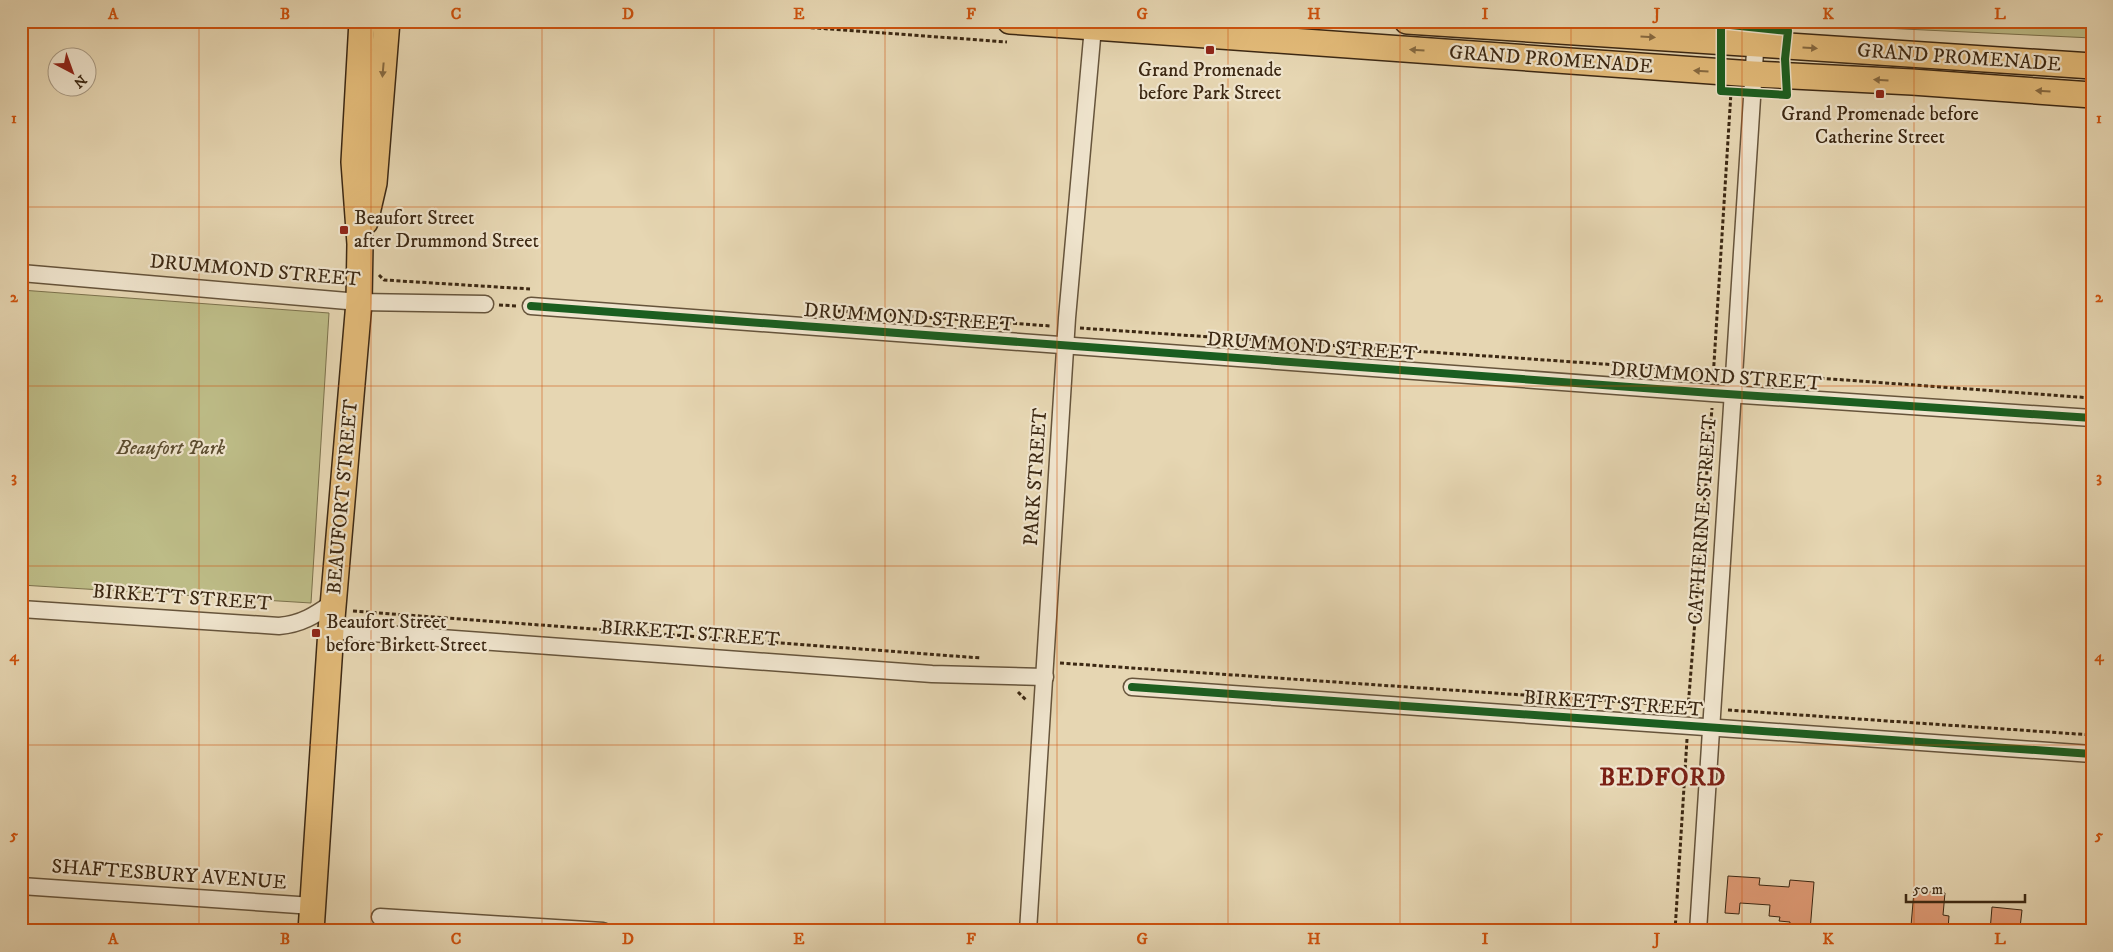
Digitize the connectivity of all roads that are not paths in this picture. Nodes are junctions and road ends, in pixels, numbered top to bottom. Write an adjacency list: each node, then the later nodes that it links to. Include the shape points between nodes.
1 (347, 21): 11 (main road, via 344,138)
2 (362, 21): 11 (main road, BEAUFORT STREET)
3 (387, 21): 12 (main road, BEAUFORT STREET, one-way to 12, via 374,183)
4 (1010, 21): 6 (main road, GRAND PROMENADE)
5 (1407, 21): 7 (main road, GRAND PROMENADE, one-way to 7)
6 (1093, 27): 9 (main road, GRAND PROMENADE, one-way to 6); 17 (street, PARK STREET)
7 (1756, 33): 8 (main road, GRAND PROMENADE, one-way to 8); 9 (street, CATHERINE STREET)
8 (2092, 66)
9 (1753, 84): 10 (main road, GRAND PROMENADE, one-way to 9, via 1912,82); 18 (street, CATHERINE STREET)
10 (2092, 95)
11 (354, 162): 12 (main road, BEAUFORT STREET)
12 (360, 244): 14 (main road, BEAUFORT STREET)
13 (21, 273): 14 (street, DRUMMOND STREET)
14 (360, 302): 15 (street, DRUMMOND STREET); 20 (main road, BEAUFORT STREET)
15 (485, 304)
16 (531, 306): 17 (street, DRUMMOND STREET)
17 (1066, 346): 18 (street, DRUMMOND STREET); 23 (street, PARK STREET)
18 (1732, 394): 19 (street, DRUMMOND STREET); 25 (street, CATHERINE STREET)
19 (2092, 418)
20 (344, 607): 21 (street, BIRKETT STREET, via 314,615 294,625 279,626); 22 (main road, BEAUFORT STREET)
21 (21, 609)
22 (331, 630): 23 (street, BIRKETT STREET, via 932,674); 28 (main road, BEAUFORT STREET)
23 (1045, 669): 32 (street, PARK STREET)
24 (1132, 686): 25 (street, BIRKETT STREET)
25 (1711, 727): 26 (street, BIRKETT STREET); 33 (street, CATHERINE STREET)
26 (2092, 754)
27 (21, 886): 28 (street, SHAFTESBURY AVENUE)
28 (313, 906): 30 (main road, BEAUFORT STREET)
29 (380, 916): 31 (street)
30 (311, 931)
31 (603, 931)
32 (1028, 931)
33 (1698, 931)

